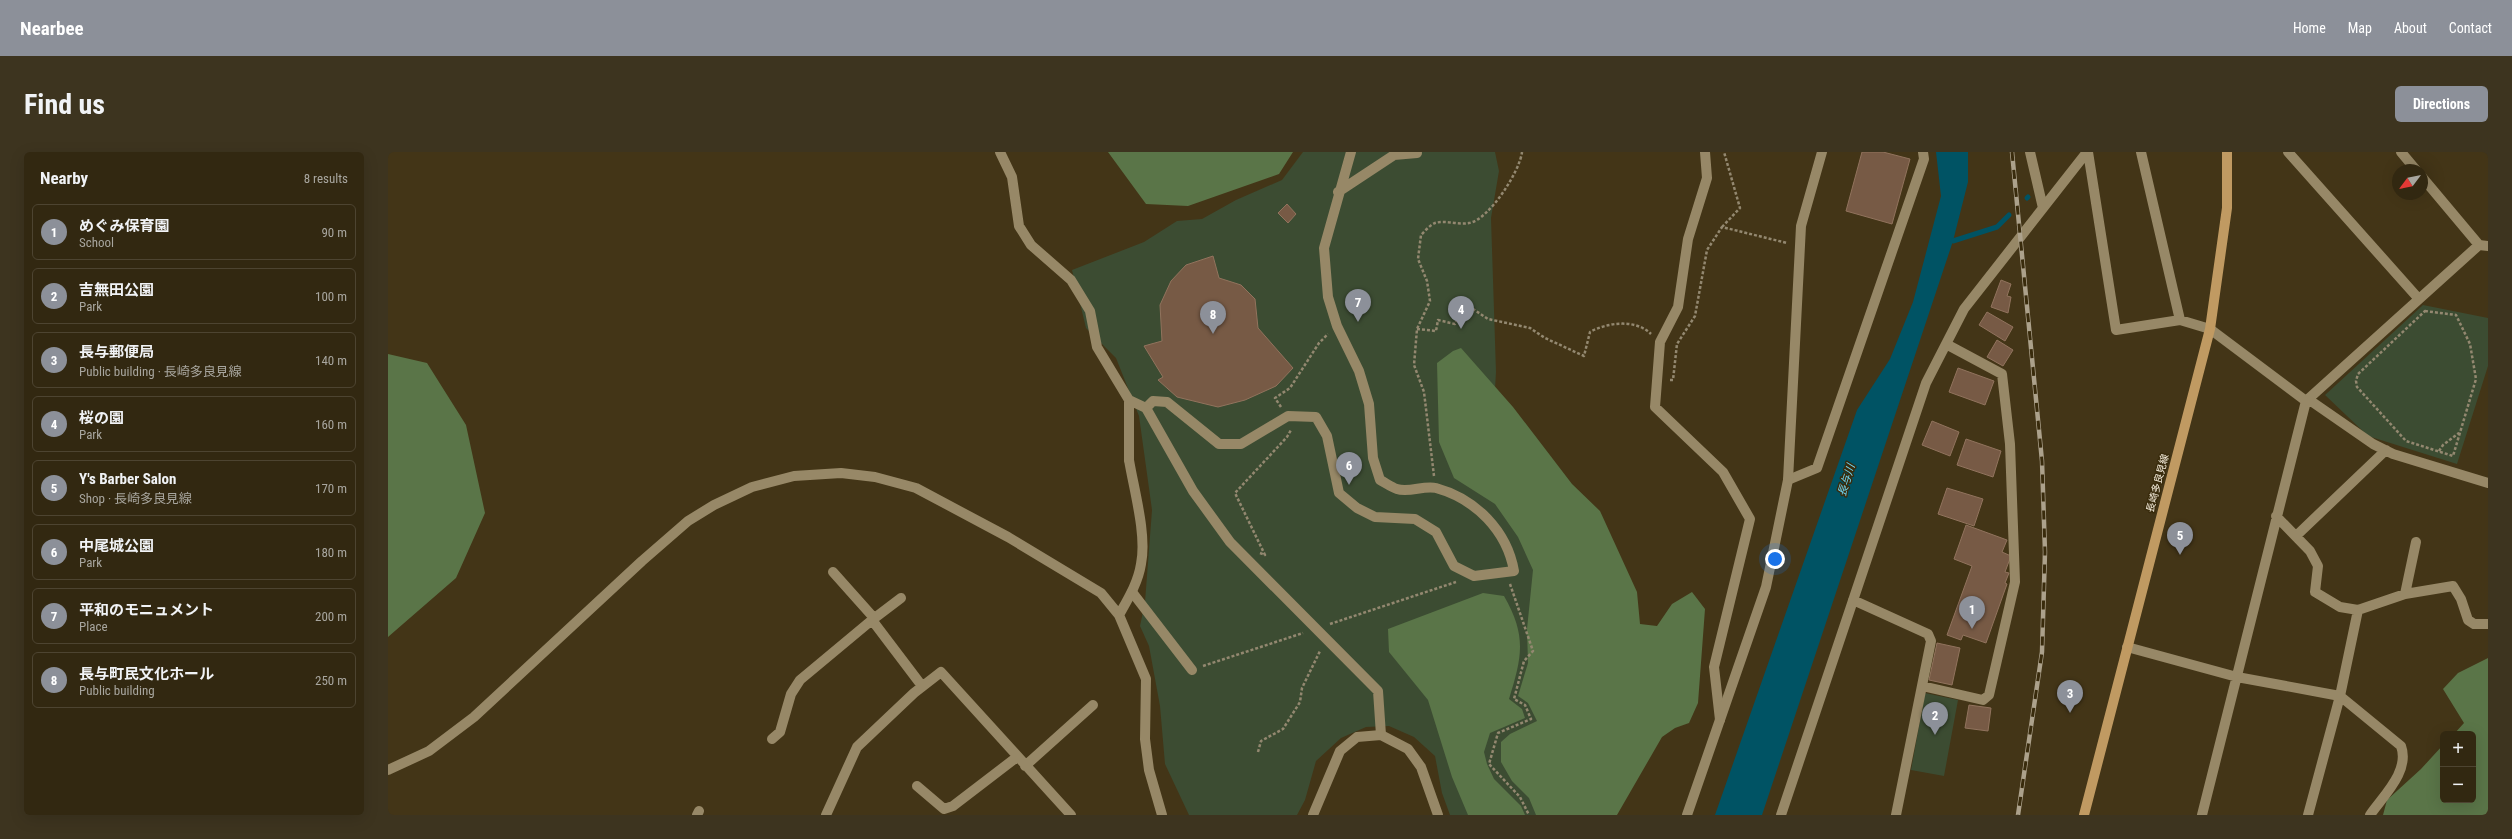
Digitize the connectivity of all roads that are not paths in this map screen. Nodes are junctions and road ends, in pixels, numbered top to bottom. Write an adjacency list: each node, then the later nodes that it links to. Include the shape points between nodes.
1 (1000, 152): 22 (street, via 1012,177 1019,226 1031,245 1071,280 1090,311 1097,347)
2 (1351, 152): 15 (street)
3 (1705, 152): 47 (street, via 1706,178 1688,239 1678,307 1660,342 1655,407 1723,472 1750,519 1714,667)
4 (1822, 152): 26 (street, via 1801,226)
5 (1923, 152): 26 (street, via 1924,159 1817,468)
6 (2030, 152): 16 (street)
7 (2088, 152): 16 (street); 19 (street, via 2116,330)
8 (2141, 152): 19 (street)
9 (2227, 152): 20 (main road, 長崎多良見線, via 2227,208)
10 (2288, 152): 18 (street)
11 (2401, 152): 13 (street)
12 (1416, 153): 15 (street, via 1394,155)
13 (2411, 164)
14 (2428, 184): 17 (street)
15 (1338, 192): 24 (street, via 1324,248 1328,297 1337,326 1359,371 1369,404 1373,458 1380,480 1398,489 1435,488 1455,496 1472,507 1498,529 1510,552 1514,571 1474,576 1454,566 1436,532 1415,519 1375,517 1357,508 1339,493 1327,436 1316,417 1288,416 1241,444 1219,444 1167,402 1153,401)
16 (2043, 208): 21 (street, via 1964,309)
17 (2484, 246): 18 (street)
18 (2418, 298): 23 (street)
19 (2180, 320): 20 (street)
20 (2210, 328): 23 (street); 40 (main road, 長崎多良見線)
21 (1946, 344): 35 (street, via 1926,383); 44 (street, via 2002,374 2010,444 2015,582 1989,695 1983,700)
22 (1129, 400): 24 (street); 32 (street, via 1129,460 1142,540 1142,563)
23 (2307, 400): 25 (street); 28 (street)
24 (1146, 408): 48 (street, via 1193,491 1241,554 1378,691)
25 (2386, 450): 27 (street); 29 (street)
26 (1788, 480): 47 (street, via 1766,587)
27 (2488, 482)
28 (2276, 516): 29 (street); 42 (street)
29 (2296, 536): 36 (street, via 2310,551 2318,566 2315,592 2340,607)
30 (2416, 542): 33 (street)
31 (833, 572): 38 (street)
32 (1132, 592): 37 (street); 41 (street)
33 (2405, 594): 36 (street); 39 (street, via 2453,586 2461,599 2468,620 2474,624)
34 (901, 598): 38 (street)
35 (1853, 600): 44 (street, via 1928,634 1931,641); 61 (street)
36 (2358, 610): 45 (street)
37 (1119, 615): 52 (street, via 1101,593 1008,537 916,488 875,477 841,473 794,476 752,487 688,521 474,717 429,751); 57 (street, via 1146,679 1145,739 1149,770)
38 (873, 619): 43 (street); 49 (street, via 800,680 791,694 780,732)
39 (2488, 624)
40 (2127, 647): 42 (street); 63 (main road, 長崎多良見線)
41 (1192, 670)
42 (2237, 677): 45 (street); 64 (street)
43 (922, 686): 50 (street, via 941,672); 55 (street, via 857,747)
44 (1922, 686): 62 (street)
45 (2340, 696): 65 (street); 66 (street, via 2402,746 2405,756 2403,768)
46 (1093, 705): 51 (street)
47 (1720, 720): 60 (street)
48 (1381, 736): 58 (street, via 1357,737 1340,751); 59 (street, via 1408,749 1416,761)
49 (772, 739)
50 (1017, 757): 51 (street); 54 (street)
51 (1025, 766): 56 (street)
52 (388, 770)
53 (917, 786): 54 (street, via 944,809)
54 (950, 811)
55 (826, 815)
56 (1071, 815)
57 (1162, 815)
58 (1313, 815)
59 (1438, 815)
60 (1687, 815)
61 (1781, 815)
62 (1896, 815)
63 (2084, 815)
64 (2202, 815)
65 (2308, 815)
66 (2370, 815)

